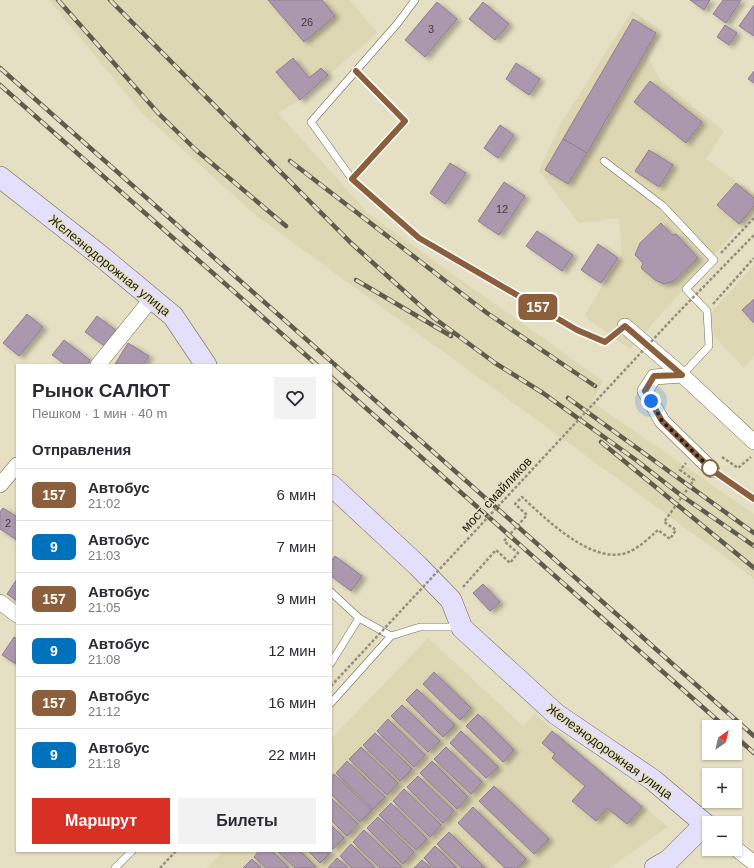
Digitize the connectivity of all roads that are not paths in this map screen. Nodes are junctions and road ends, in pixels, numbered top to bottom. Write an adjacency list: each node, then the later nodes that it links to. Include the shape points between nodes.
1 (415, 0): 2 (lane)
2 (356, 71): 5 (lane, via 311,122); 5 (lane, via 405,121)
3 (604, 161): 10 (lane, via 663,206 714,260 686,289 707,311 709,346)
4 (0, 177): 6 (street, Железнодорожная улица)
5 (352, 179): 7 (lane, via 419,238 577,330 605,342)
6 (153, 297): 8 (street); 9 (street, Железнодорожная улица, via 173,316)
7 (625, 326): 10 (street)
8 (99, 364)
9 (205, 364)
10 (682, 375): 11 (street); 13 (street, via 654,376 645,391 662,421)
11 (754, 442)
12 (16, 465): 14 (street)
13 (709, 466): 16 (lane)
14 (0, 486)
15 (332, 486): 21 (street, Железнодорожная улица, via 451,600)
16 (754, 499)
17 (332, 593): 20 (lane)
18 (0, 602): 19 (street)
19 (16, 614)
20 (359, 618): 22 (lane); 23 (lane)
21 (462, 628): 22 (lane, via 420,627); 25 (street, Железнодорожная улица, via 556,714 653,780)
22 (391, 636): 24 (lane)
23 (332, 662)
24 (332, 702)
25 (702, 821)
26 (702, 830): 31 (street, via 669,860)
27 (131, 852): 30 (lane)
28 (742, 854): 29 (street)
29 (754, 863)
30 (115, 868)
31 (655, 868)

